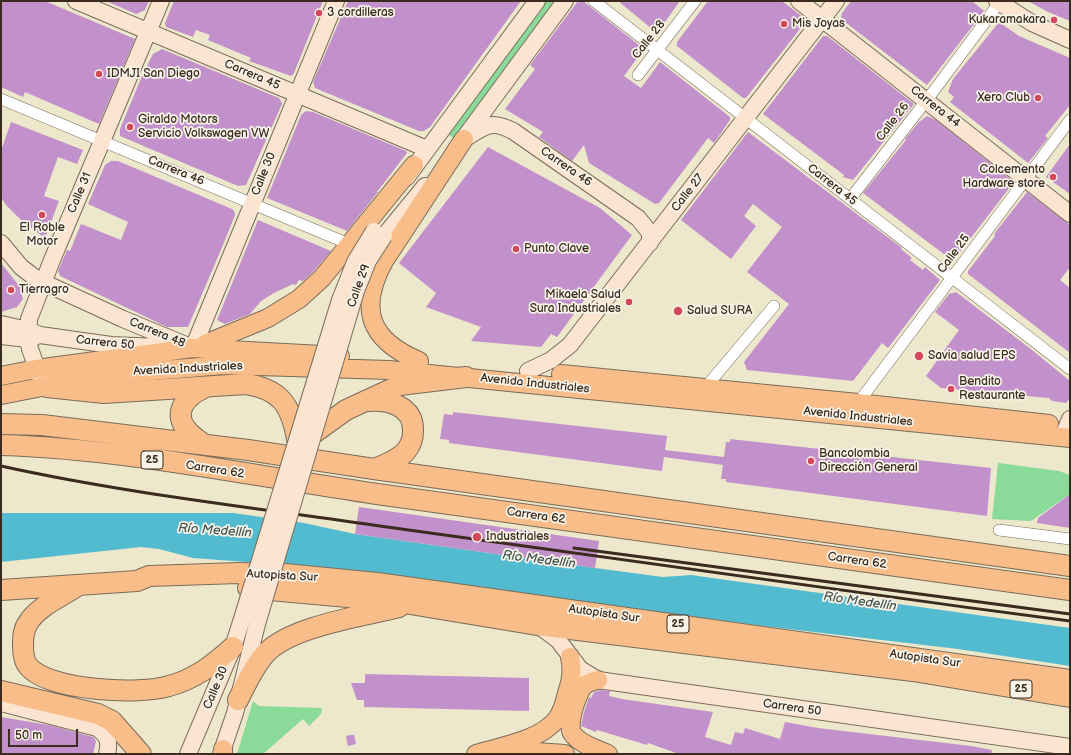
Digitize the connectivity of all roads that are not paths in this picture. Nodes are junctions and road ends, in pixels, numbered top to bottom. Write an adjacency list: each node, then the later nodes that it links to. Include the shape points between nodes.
1 (76, 1): 12 (street, Carrera 45)
2 (161, 1): 12 (street, Calle 31)
3 (336, 1): 16 (street, Calle 30)
4 (537, 1): 23 (street, Calle 29)
5 (565, 1): 21 (street, Calle 29)
6 (594, 1): 14 (street, Carrera 45)
7 (695, 1): 14 (street, Calle 28)
8 (799, 1): 11 (street, Carrera 44)
9 (836, 1): 11 (street, Calle 27)
10 (998, 2): 13 (street, via 1032,23); 18 (street, Calle 26)
11 (823, 20): 18 (street, Carrera 44); 19 (street, Calle 27)
12 (148, 31): 16 (street, Carrera 45); 22 (street, Calle 31)
13 (1070, 40)
14 (657, 50): 15 (street, Calle 28); 19 (street, Carrera 45)
15 (638, 75)
16 (298, 94): 23 (street, Carrera 45); 27 (street, Calle 30)
17 (1, 99): 22 (street, Carrera 46)
18 (926, 100): 25 (street, Carrera 44); 26 (street, Calle 26)
19 (746, 119): 26 (street, Carrera 45); 31 (street, Calle 27)
20 (1070, 120): 25 (street, Calle 25)
21 (464, 139): 29 (street, Calle 29); 31 (street, Carrera 46, via 480,128 494,124 513,131 638,218 650,233); 42 (main road, via 384,261 375,279 371,318 375,330 394,349)
22 (102, 141): 27 (street, Carrera 46); 33 (street, Calle 31)
23 (427, 149): 24 (street, Calle 29)
24 (414, 165): 29 (street, Calle 29); 32 (main road)
25 (1026, 180): 28 (street, Carrera 44); 35 (street, Calle 25)
26 (850, 199): 35 (street, Carrera 45)
27 (253, 203): 32 (street, Carrera 46); 41 (street, Calle 30)
28 (1070, 214)
29 (379, 233): 56 (street, Calle 29, bridge, via 356,291)
30 (1, 243): 34 (street, Carrera 48)
31 (650, 243): 45 (street, Calle 27, via 570,345 551,360)
32 (350, 244): 41 (main road, via 322,278 283,310 246,329)
33 (52, 260): 34 (street, via 35,267); 36 (street, Calle 31)
34 (21, 267): 36 (street, Carrera 48)
35 (952, 278): 44 (street, Carrera 45); 53 (street, Calle 25)
36 (43, 282): 37 (street, Calle 31); 41 (street, Carrera 48)
37 (34, 304): 39 (street, via 23,317); 40 (street, Calle 31, via 29,319); 41 (street, Carrera 48, via 49,298 57,299 114,326)
38 (774, 306): 50 (street)
39 (4, 328): 40 (street, Carrera 50)
40 (32, 334): 41 (street, Carrera 50, via 110,345); 43 (street, Calle 31)
41 (193, 348): 42 (main road, Avenida Industriales); 43 (main road, Avenida Industriales)
42 (419, 361): 45 (main road, Avenida Industriales)
43 (36, 369): 46 (main road, Avenida Industriales); 48 (street, Calle 31)
44 (1070, 369)
45 (528, 371): 50 (main road, Avenida Industriales)
46 (1, 376)
47 (466, 377): 48 (main road, Avenida Industriales, via 389,370 224,365 103,375); 52 (highway, via 400,385); 55 (main road, Avenida Industriales)
48 (47, 387): 49 (highway, via 104,393); 51 (main road, Avenida Industriales)
49 (204, 388): 56 (highway, via 246,384 268,390 287,405 293,417); 58 (highway, via 186,400 182,418 185,428)
50 (705, 388): 53 (main road, Avenida Industriales)
51 (1, 395)
52 (366, 401): 56 (highway); 59 (highway, via 378,400 395,404 409,415 413,426 411,444 405,452)
53 (858, 403): 55 (main road, Avenida Industriales)
54 (1, 424): 58 (highway, Carrera 62 / 25, via 42,426)
55 (1068, 429)
56 (310, 434): 70 (street, Calle 29, bridge)
57 (1, 445): 63 (highway, Carrera 62 / 25, via 38,446 156,460)
58 (205, 445): 59 (highway, Carrera 62 / 25)
59 (374, 469): 62 (highway, Carrera 62 / 25)
60 (999, 530): 61 (street)
61 (1070, 539)
62 (895, 542): 63 (highway); 64 (highway, Carrera 62 / 25)
63 (747, 545): 68 (highway, Carrera 62 / 25)
64 (1070, 566)
65 (137, 581): 66 (highway, Autopista Sur / 25); 69 (highway, Autopista Sur / 25, via 149,585 277,589); 72 (highway, Autopista Sur / 25, via 150,576 285,574 377,583)
66 (81, 584): 67 (highway, Autopista Sur / 25); 73 (highway, via 41,610 28,623 22,636 23,654 28,666 54,682 94,689 134,690 167,687 193,678)
67 (1, 590)
68 (1070, 590)
69 (409, 604): 71 (highway, Autopista Sur / 25); 80 (highway, via 316,627 280,643 268,651 260,661)
70 (249, 623): 73 (street, Calle 30); 80 (street, Calle 30)
71 (537, 625): 74 (street, Carrera 50, via 558,640); 75 (highway, Autopista Sur / 25)
72 (798, 641): 75 (highway); 77 (highway, Autopista Sur / 25)
73 (233, 647): 86 (street, Calle 30)
74 (570, 658): 76 (street, Carrera 50, via 586,674); 87 (main road, via 571,678 557,719 538,734)
75 (913, 672): 79 (highway, Autopista Sur / 25)
76 (598, 680): 82 (street, Carrera 50); 90 (main road, via 583,687 571,717 570,727 572,733 582,742)
77 (1070, 680)
78 (1, 691): 85 (highway, via 98,714 112,721)
79 (1070, 697)
80 (238, 700): 83 (street, Calle 30)
81 (1, 703): 84 (street, via 97,728 107,735)
82 (1070, 747)
83 (222, 752)
84 (107, 754)
85 (141, 754)
86 (188, 754)
87 (476, 754)
88 (498, 754): 89 (main road)
89 (565, 754)
90 (608, 754)

